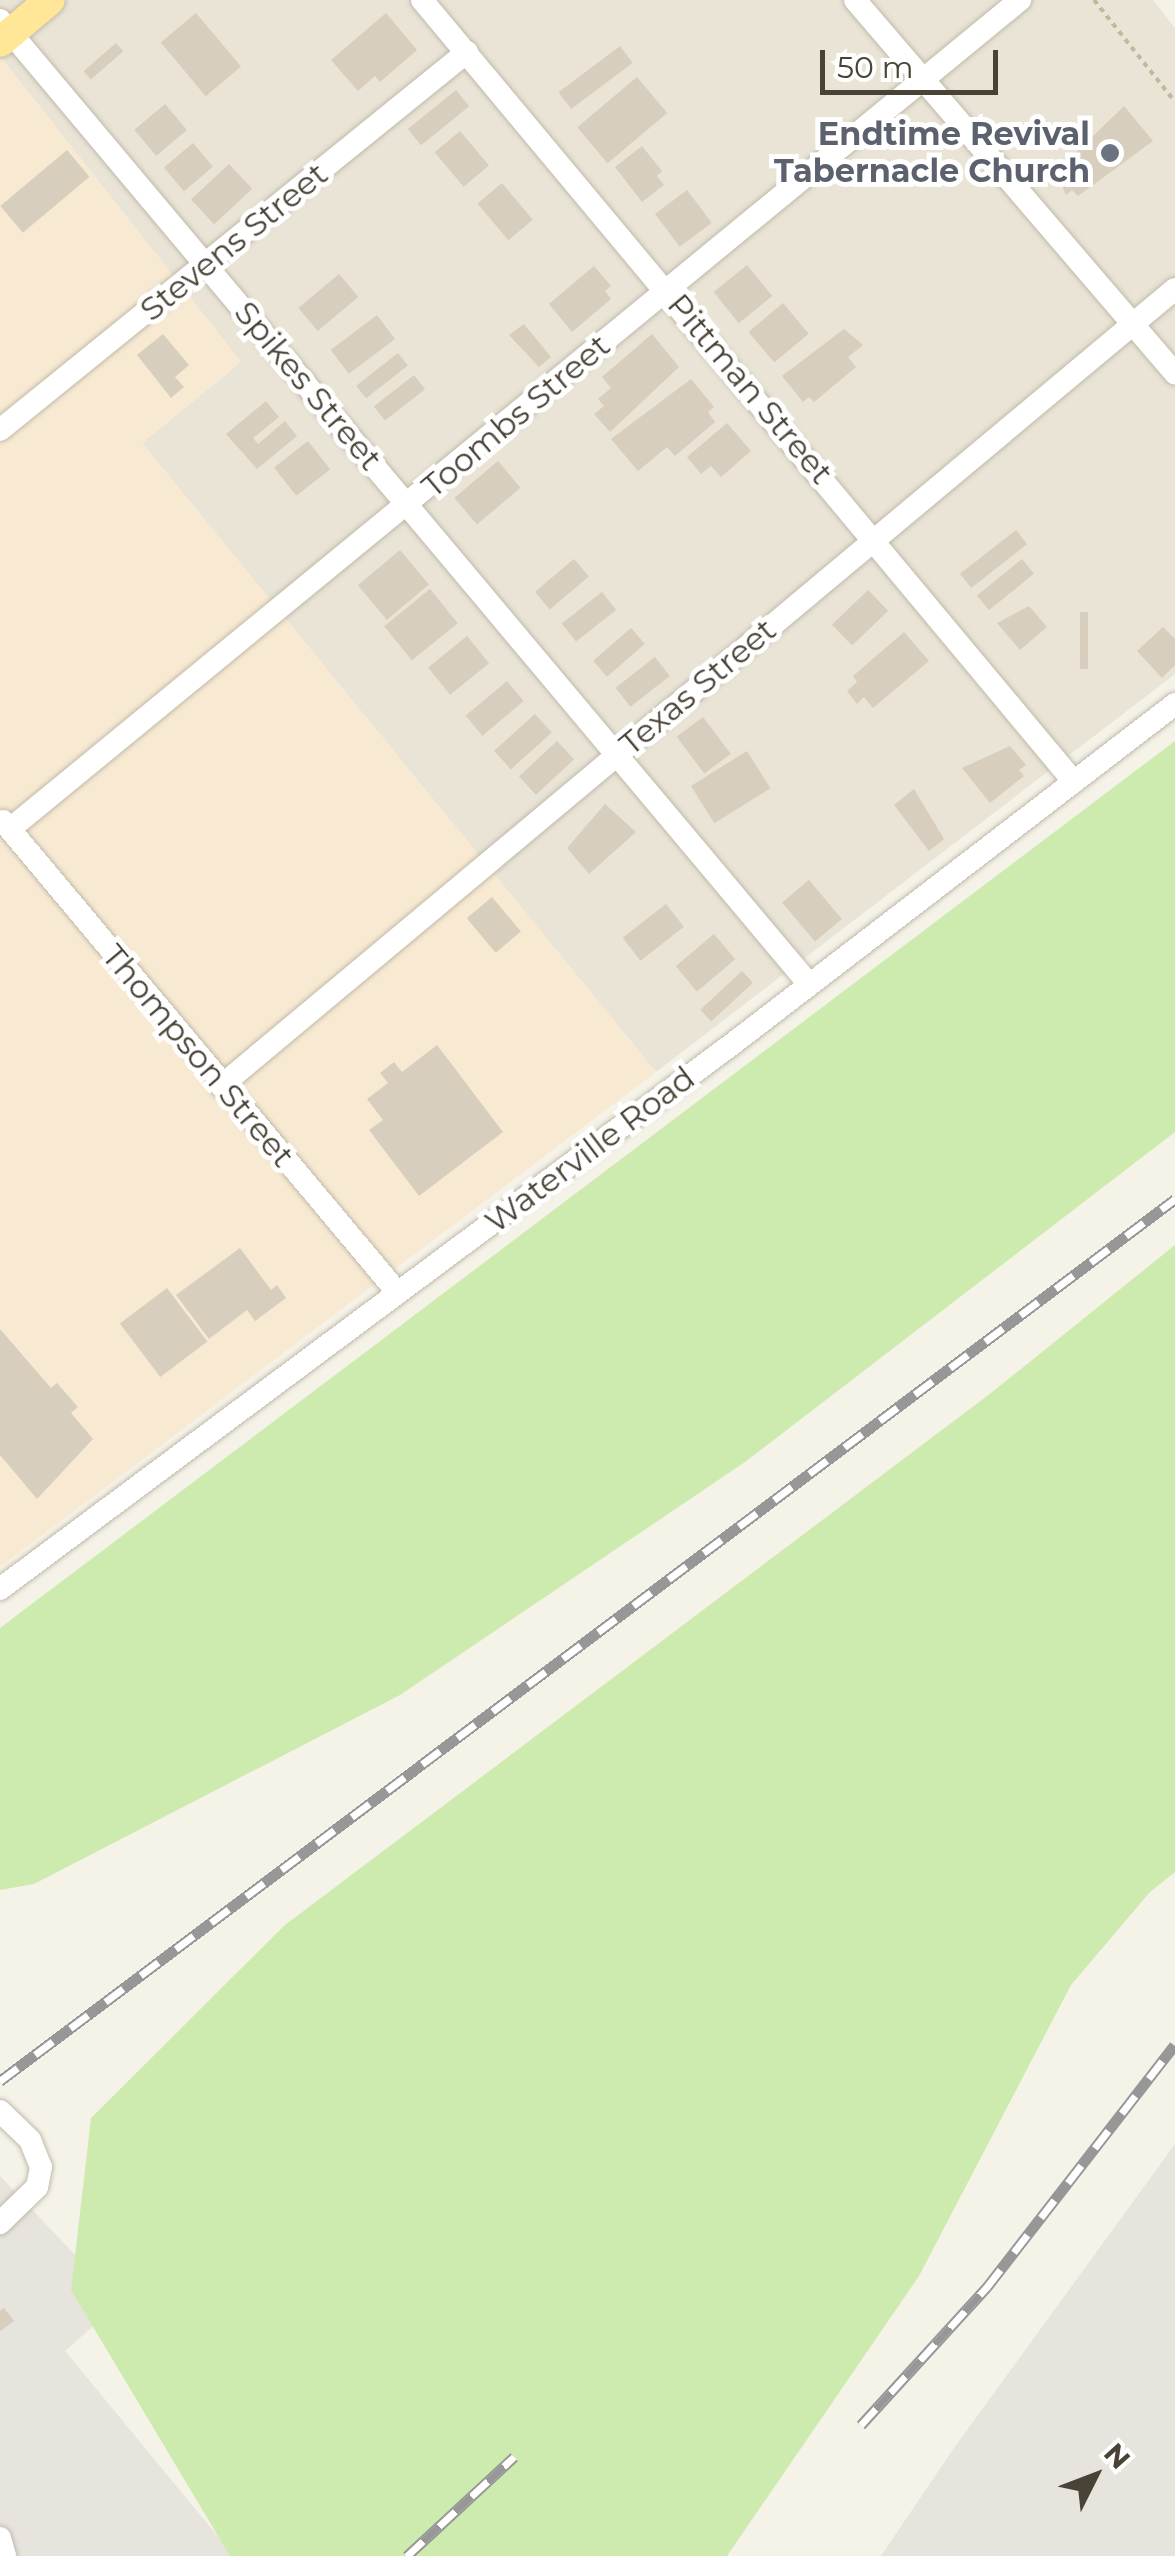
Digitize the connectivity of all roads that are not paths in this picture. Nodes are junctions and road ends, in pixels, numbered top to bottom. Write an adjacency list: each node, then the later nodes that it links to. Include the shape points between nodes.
1 (50, 0): 5 (main road)
2 (422, 0): 6 (street, Pittman Street)
3 (855, 0): 7 (street)
4 (1020, 0): 7 (street, Toombs Street)
5 (4, 32): 8 (street, Spikes Street)
6 (466, 52): 8 (street, Stevens Street); 10 (street, Pittman Street)
7 (929, 81): 10 (street, Toombs Street); 11 (street)
8 (208, 264): 13 (street, Stevens Street); 14 (street, Spikes Street)
9 (1175, 289): 11 (street, Texas Street)
10 (668, 292): 14 (street, Toombs Street); 15 (street, Pittman Street)
11 (1135, 327): 12 (street); 15 (street, Texas Street)
12 (1175, 374)
13 (0, 430)
14 (408, 506): 17 (street, Spikes Street); 19 (street, Toombs Street)
15 (876, 536): 17 (street, Texas Street); 18 (street, Pittman Street)
16 (1175, 704): 18 (street, Waterville Road)
17 (617, 755): 20 (street, Spikes Street); 21 (street, Texas Street)
18 (1074, 782): 20 (street, Waterville Road)
19 (5, 823): 21 (street, Thompson Street)
20 (808, 983): 22 (street, Waterville Road)
21 (221, 1086): 22 (street, Thompson Street)
22 (398, 1293): 23 (street, Waterville Road)
23 (0, 1589)
24 (0, 2111): 25 (street, via 30,2140 40,2167 37,2187)
25 (0, 2224)
26 (0, 2538): 27 (street)
27 (5, 2556)

